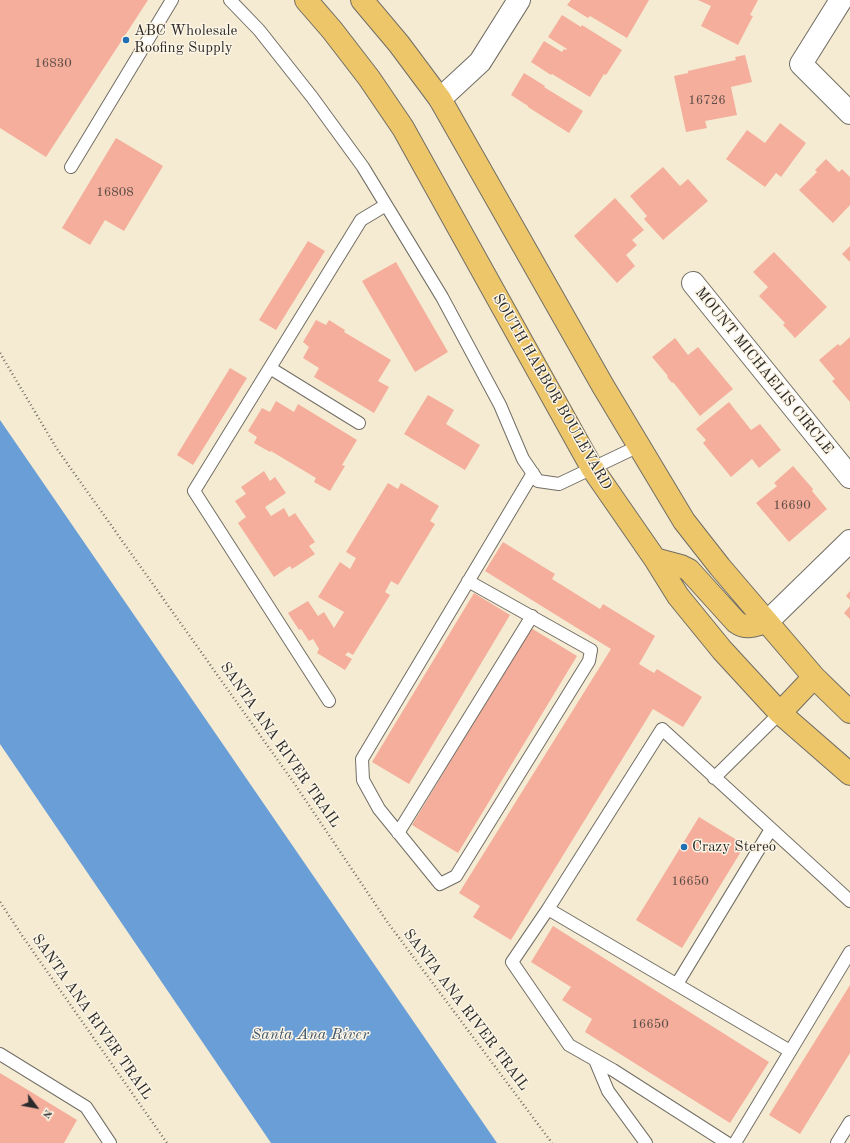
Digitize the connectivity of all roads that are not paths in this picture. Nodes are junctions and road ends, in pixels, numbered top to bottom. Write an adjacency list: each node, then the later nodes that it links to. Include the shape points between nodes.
1 (172, 0): 9 (lane)
2 (230, 0): 10 (lane, via 259,30 312,97 363,167)
3 (306, 0): 15 (main road, SOUTH HARBOR BOULEVARD, via 369,78 403,128)
4 (362, 0): 7 (main road)
5 (519, 0): 7 (street, via 480,62)
6 (840, 0): 8 (street, via 801,64)
7 (440, 99): 14 (main road)
8 (850, 113)
9 (71, 167)
10 (386, 205): 12 (lane, via 361,220); 16 (lane, via 442,297 500,405 523,459)
11 (693, 283): 17 (street, MOUNT MICHAELIS CIRCLE)
12 (270, 368): 13 (lane); 24 (lane, via 194,492)
13 (359, 423)
14 (639, 446): 15 (lane); 22 (main road, via 684,521)
15 (592, 468): 16 (lane, via 559,484 538,481); 19 (main road, SOUTH HARBOR BOULEVARD)
16 (533, 473): 20 (lane)
17 (850, 477)
18 (850, 541): 22 (street)
19 (655, 559): 22 (main road, via 689,570 742,626); 26 (main road, SOUTH HARBOR BOULEVARD, via 678,596 722,650)
20 (468, 581): 21 (lane); 30 (lane, via 362,759 364,780 379,809)
21 (532, 616): 30 (lane); 30 (lane, via 591,650 589,661 456,876 440,884)
22 (767, 622): 23 (main road)
23 (814, 677): 25 (main road); 26 (main road)
24 (329, 701)
25 (850, 712)
26 (780, 713): 27 (main road, SOUTH HARBOR BOULEVARD); 28 (lane)
27 (850, 774)
28 (714, 778): 29 (lane); 32 (lane, via 662,729)
29 (771, 829): 31 (lane); 34 (lane)
30 (398, 832)
31 (850, 901)
32 (548, 909): 34 (lane); 37 (lane, via 512,962 569,1045)
33 (850, 952): 35 (lane)
34 (677, 984): 35 (lane)
35 (790, 1051): 42 (lane)
36 (0, 1054): 39 (lane, via 86,1107)
37 (595, 1060): 40 (lane, via 608,1091); 41 (lane)
38 (850, 1122): 43 (lane)
39 (110, 1143)
40 (646, 1143)
41 (727, 1143)
42 (735, 1143)
43 (837, 1143)

